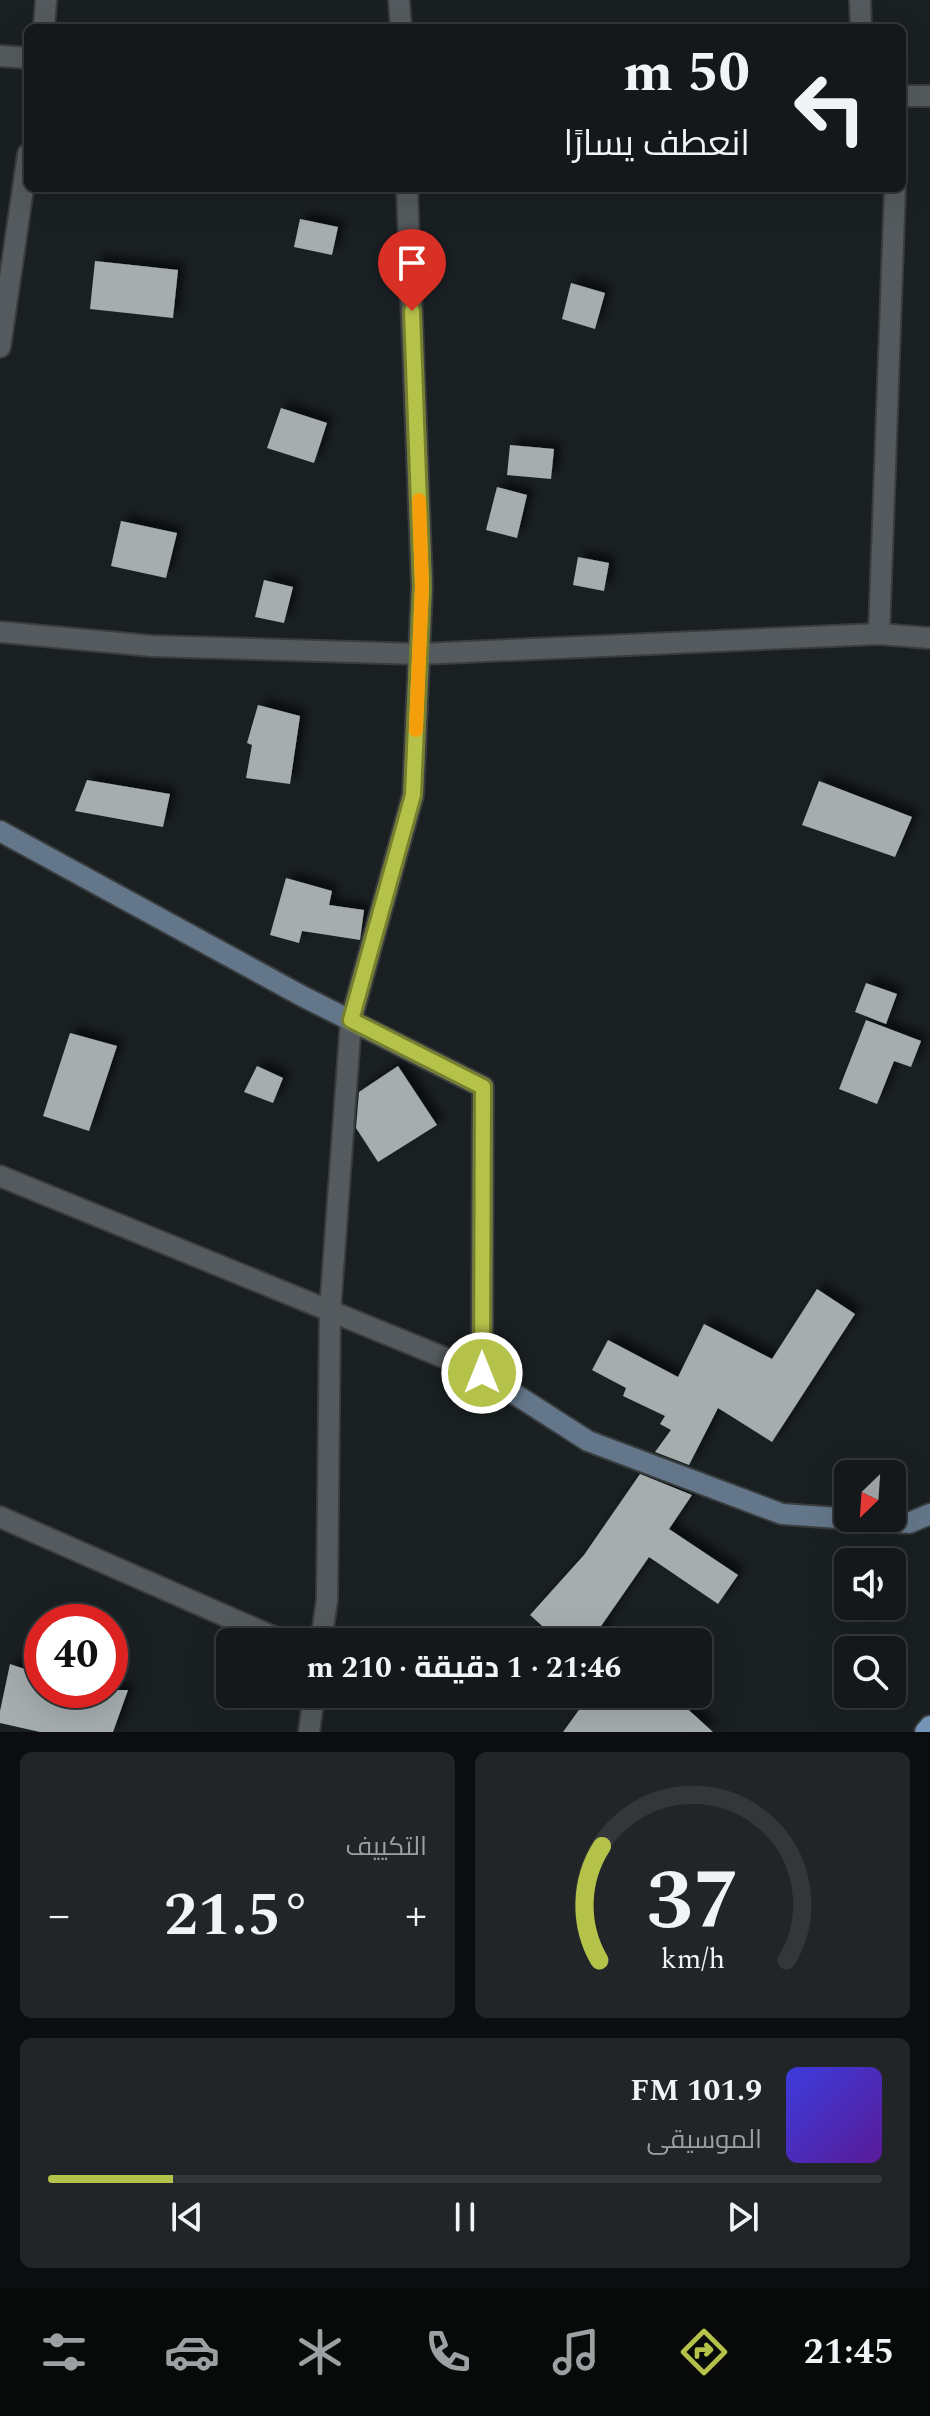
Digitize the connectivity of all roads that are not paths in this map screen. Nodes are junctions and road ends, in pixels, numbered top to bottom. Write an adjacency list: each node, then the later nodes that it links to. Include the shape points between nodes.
1 (46, 0): 4 (street)
2 (399, 0): 5 (street)
3 (860, 0): 6 (street)
4 (44, 24)
5 (401, 24)
6 (861, 24)
7 (0, 56): 8 (street)
8 (24, 58)
9 (906, 96): 10 (street)
10 (930, 96)
11 (24, 182): 14 (street)
12 (407, 192): 18 (street, via 422,586)
13 (895, 192): 16 (street)
14 (0, 347)
15 (0, 632): 18 (street, via 152,646)
16 (879, 634): 17 (street); 18 (street)
17 (930, 638)
18 (419, 654): 20 (street, via 413,795)
19 (0, 831): 20 (street)
20 (351, 1020): 22 (street); 23 (street, via 483,1087)
21 (0, 1176): 22 (street)
22 (330, 1311): 23 (street); 27 (street)
23 (482, 1373): 24 (street, via 588,1441 782,1514 909,1523)
24 (930, 1514)
25 (0, 1517): 26 (street)
26 (253, 1628)
27 (323, 1628)
28 (312, 1708): 30 (street)
29 (930, 1726): 31 (main road)
30 (309, 1732)
31 (925, 1732)

